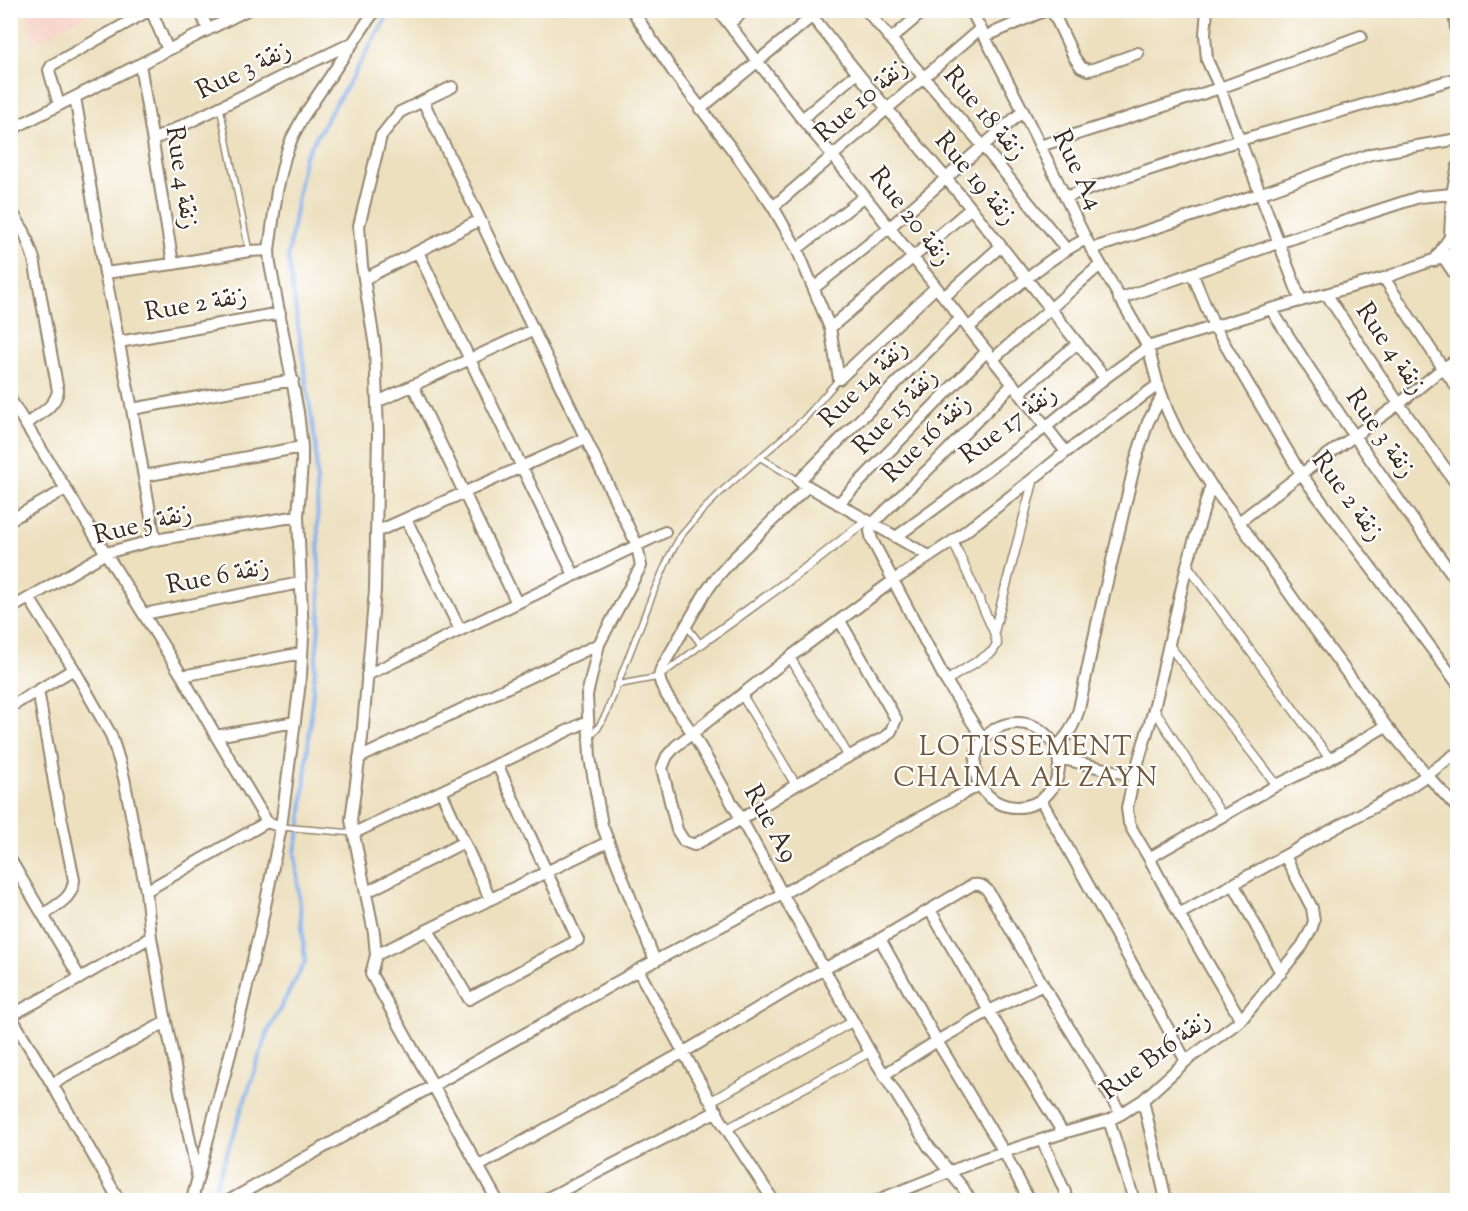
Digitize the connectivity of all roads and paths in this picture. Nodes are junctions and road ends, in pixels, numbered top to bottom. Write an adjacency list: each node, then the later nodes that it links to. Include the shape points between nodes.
1 (150, 10): 23 (street); 34 (street, via 52,65 50,74)
2 (200, 10): 17 (street)
3 (247, 10): 17 (street)
4 (375, 10): 21 (street)
5 (632, 10): 36 (street)
6 (718, 10): 16 (street, Rue 20 زنقة)
7 (746, 10): 16 (street)
8 (866, 10): 20 (street, Rue 18 زنقة)
9 (925, 10): 20 (street)
10 (971, 10): 18 (street, Rue A4)
11 (1046, 10): 18 (street, Rue 10 زنقة)
12 (1052, 10): 24 (street, via 1081,68 1093,69)
13 (1207, 10): 31 (street, via 1208,60)
14 (1454, 10): 22 (street)
15 (813, 12): 25 (street); 27 (street, Rue 19 زنقة)
16 (729, 24): 25 (street, Rue 20 زنقة)
17 (208, 30): 23 (street)
18 (982, 33): 28 (street, Rue 10 زنقة); 38 (street, Rue A4)
19 (1361, 36): 31 (street)
20 (891, 39): 28 (street, Rue 18 زنقة)
21 (354, 42): 35 (street, Rue 3 زنقة); 63 (street, via 292,138 277,191)
22 (1458, 47)
23 (168, 50): 26 (street)
24 (1138, 53)
25 (758, 61): 36 (street); 39 (street, Rue 20 زنقة)
26 (140, 64): 32 (street); 42 (street, Rue 4 زنقة)
27 (857, 73): 37 (street, Rue 19 زنقة); 39 (street)
28 (923, 76): 37 (street, Rue 10 زنقة); 44 (street, Rue 18 زنقة)
29 (1458, 78): 43 (street)
30 (452, 87): 33 (street)
31 (1220, 88): 43 (street); 45 (street)
32 (75, 97): 34 (street); 71 (street)
33 (423, 101): 56 (street); 75 (street, via 400,112 381,136 359,226)
34 (59, 105): 40 (street)
35 (220, 107): 42 (street, Rue 3 زنقة); 64 (lane)
36 (700, 109): 53 (street)
37 (888, 110): 46 (street, Rue 10 زنقة); 48 (street, Rue 19 زنقة)
38 (1023, 111): 44 (street); 45 (street, Rue A4)
39 (802, 119): 46 (street, Rue 20 زنقة)
40 (10, 130)
41 (1458, 139): 49 (street, via 1371,154)
42 (153, 140): 69 (street, Rue 4 زنقة)
43 (1240, 140): 49 (street); 52 (street)
44 (983, 146): 48 (street); 62 (street, Rue 18 زنقة)
45 (1040, 146): 52 (street, Rue A4)
46 (833, 156): 51 (street, Rue 20 زنقة); 53 (street, Rue 10 زنقة)
47 (1458, 165): 50 (street)
48 (945, 178): 54 (street, Rue 19 زنقة); 57 (street)
49 (1259, 194): 58 (street); 59 (street)
50 (1452, 194): 58 (street, via 1419,197); 68 (street, via 1450,237)
51 (865, 196): 57 (street, Rue 20 زنقة); 61 (street)
52 (1065, 196): 59 (street, Rue A4)
53 (773, 207): 61 (street)
54 (971, 208): 60 (street, Rue 19 زنقة); 67 (street)
55 (10, 209): 110 (street, via 24,231 34,259 58,391 51,405)
56 (480, 220): 66 (street); 90 (street)
57 (890, 227): 67 (street, Rue 20 زنقة); 78 (street)
58 (1278, 243): 72 (street); 82 (street)
59 (1088, 244): 62 (street); 70 (street, Rue A4)
60 (1001, 246): 73 (street, Rue 19 زنقة); 80 (street)
61 (797, 249): 78 (street)
62 (1066, 249): 73 (street)
63 (269, 250): 64 (street); 85 (street)
64 (249, 251): 69 (street)
65 (1458, 251): 68 (street, Rue 17 زنقة)
66 (418, 252): 75 (street); 96 (street)
67 (913, 257): 77 (street, Rue 20 زنقة); 88 (street)
68 (1438, 259): 74 (street, Rue 17 زنقة); 76 (street)
69 (173, 264): 71 (street)
70 (1100, 264): 81 (street, Rue A4); 83 (street, Rue 15 زنقة)
71 (105, 273): 91 (street)
72 (1192, 273): 81 (street); 87 (street, Rue 2 زنقة)
73 (1026, 278): 83 (street, Rue 19 زنقة); 89 (street)
74 (1384, 278): 79 (street, Rue 17 زنقة); 97 (street)
75 (364, 279): 107 (street, via 375,347)
76 (1458, 279)
77 (936, 287): 80 (street, Rue 20 زنقة); 99 (street)
78 (814, 288): 88 (street)
79 (1328, 295): 82 (street, Rue 17 زنقة); 108 (street, Rue 4 زنقة)
80 (944, 297): 86 (street, Rue 20 زنقة)
81 (1119, 299): 93 (street, Rue A4)
82 (1301, 302): 84 (street, Rue 17 زنقة)
83 (1050, 308): 92 (street, Rue 19 زنقة); 94 (street, Rue 15 زنقة)
84 (1271, 309): 87 (street, Rue 17 زنقة); 112 (street, Rue 3 زنقة)
85 (280, 313): 91 (street, Rue 2 زنقة); 100 (street)
86 (961, 318): 89 (street, Rue 20 زنقة); 121 (street, Rue 14 زنقة)
87 (1215, 326): 93 (street, Rue 17 زنقة); 118 (street, Rue 2 زنقة)
88 (830, 328): 99 (street)
89 (968, 328): 94 (street, Rue 20 زنقة)
90 (533, 330): 96 (street); 113 (street)
91 (119, 342): 109 (street)
92 (1078, 343): 98 (street, Rue 19 زنقة); 103 (street, Rue 16 زنقة)
93 (1148, 347): 98 (street, Rue 17 زنقة); 101 (street, Rue A4)
94 (990, 355): 103 (street, Rue 20 زنقة); 126 (street, Rue 15 زنقة)
95 (1458, 358): 97 (street)
96 (471, 359): 102 (street); 117 (street)
97 (1443, 368): 104 (street); 108 (street)
98 (1106, 378): 111 (street, Rue 17 زنقة)
99 (840, 379): 116 (lane)
100 (293, 380): 109 (street); 114 (street)
101 (1158, 385): 105 (street, Rue A4); 115 (street)
102 (413, 386): 107 (street); 125 (street)
103 (1016, 388): 111 (street, Rue 20 زنقة); 131 (street, Rue 16 زنقة)
104 (1458, 389)
105 (1162, 396): 122 (street, Rue A4, via 1180,437); 177 (street, via 1148,422 1136,459 1079,709)
106 (10, 399): 110 (street)
107 (377, 402): 132 (street)
108 (1400, 404): 112 (street); 123 (street, Rue 4 زنقة)
109 (132, 409): 119 (street)
110 (26, 424): 124 (street)
111 (1046, 427): 115 (street, Rue 20 زنقة); 134 (street, Rue 17 زنقة)
112 (1354, 436): 118 (street); 143 (street, Rue 3 زنقة)
113 (586, 438): 117 (street); 137 (street)
114 (302, 447): 119 (street); 127 (street)
115 (1066, 452): 120 (street)
116 (761, 458): 121 (lane); 164 (lane, via 703,510 680,537)
117 (522, 467): 125 (street); 141 (street)
118 (1301, 474): 130 (street); 163 (street, Rue 2 زنقة)
119 (144, 476): 135 (street)
120 (1034, 478): 136 (street); 152 (street)
121 (804, 484): 126 (street); 150 (street, via 717,577)
122 (1210, 485): 130 (street, Rue A4); 140 (street)
123 (1458, 486)
124 (66, 489): 129 (street); 138 (street)
125 (464, 493): 128 (street); 146 (street)
126 (838, 504): 131 (street)
127 (298, 516): 135 (street, Rue 5 زنقة); 144 (street)
128 (405, 519): 132 (street); 151 (street)
129 (10, 520)
130 (1239, 522): 171 (street, Rue A4)
131 (869, 523): 134 (street); 142 (street, via 872,540); 154 (street)
132 (376, 532): 159 (street)
133 (665, 532): 137 (street)
134 (897, 537): 139 (street)
135 (155, 540): 138 (street, Rue 5 زنقة)
136 (953, 541): 139 (street); 152 (street)
137 (637, 545): 141 (street); 153 (street, via 641,566)
138 (106, 553): 145 (street, Rue 5 زنقة); 148 (street)
139 (929, 556): 142 (street)
140 (1187, 565): 155 (street); 180 (street)
141 (574, 575): 146 (street)
142 (894, 580): 149 (street); 162 (street)
143 (1458, 582)
144 (300, 584): 148 (street, Rue 6 زنقة); 156 (street)
145 (29, 598): 147 (street, Rue 5 زنقة); 158 (street)
146 (517, 603): 151 (street)
147 (10, 609)
148 (144, 614): 160 (street)
149 (840, 621): 157 (street); 178 (street, via 896,719 885,737)
150 (686, 625): 154 (lane); 161 (street)
151 (460, 630): 159 (street)
152 (994, 633): 162 (street, via 997,644 992,652)
153 (599, 644): 169 (street, via 586,695); 179 (street)
154 (700, 644): 161 (lane)
155 (1168, 644): 168 (street); 186 (street)
156 (302, 653): 160 (street); 170 (street)
157 (790, 657): 166 (street); 178 (street)
158 (74, 669): 165 (street); 202 (street, via 115,746)
159 (367, 675): 179 (street)
160 (182, 676): 173 (street)
161 (659, 677): 164 (lane); 172 (street, Rue A9)
162 (946, 681): 175 (street)
163 (1458, 684)
164 (616, 685): 174 (lane, via 606,714)
165 (38, 690): 167 (street); 207 (street, via 74,880 70,895)
166 (742, 695): 172 (street); 184 (street)
167 (10, 707)
168 (1154, 709): 182 (street); 190 (street)
169 (588, 721): 174 (street); 181 (street)
170 (296, 722): 173 (street); 193 (street)
171 (1386, 726): 180 (street); 183 (street, Rue A4)
172 (693, 734): 191 (street, Rue A9); 191 (street, via 676,746 662,768 677,830 684,841 694,845)
173 (216, 736): 192 (street)
174 (589, 739): 196 (street)
175 (983, 740): 177 (street, via 1003,724 1028,723 1049,736); 185 (street, via 975,762)
176 (1458, 752): 183 (street)
177 (1058, 753): 182 (street); 188 (street, via 1056,782)
178 (849, 757): 184 (street)
179 (359, 758): 194 (street, via 351,820)
180 (1330, 759): 186 (street)
181 (497, 764): 187 (street); 200 (street)
182 (1134, 776): 198 (street, via 1127,808 1133,831)
183 (1427, 776): 189 (street, Rue A4); 197 (street)
184 (796, 785): 191 (street)
185 (979, 785): 188 (street, via 1000,804 1028,806); 204 (street)
186 (1277, 786): 190 (street)
187 (441, 791): 194 (street); 195 (street)
188 (1041, 800): 227 (street)
189 (1458, 809)
190 (1223, 817): 198 (street)
191 (741, 819): 204 (street, Rue A9)
192 (267, 822): 193 (street); 202 (street)
193 (281, 827): 194 (lane); 241 (street, via 241,1012)
194 (354, 832): 203 (street)
195 (464, 842): 203 (street); 205 (street)
196 (608, 842): 200 (street); 213 (street)
197 (1285, 856): 201 (street); 216 (street, Rue B16 زنقة, via 1312,908 1314,921 1302,946)
198 (1149, 858): 208 (street)
199 (10, 859): 207 (street)
200 (547, 872): 205 (street); 209 (street, via 578,940 468,999)
201 (1234, 885): 208 (street); 216 (street)
202 (146, 891): 210 (street)
203 (367, 892): 212 (street)
204 (782, 894): 213 (street); 214 (street, Rue A9)
205 (490, 899): 209 (street)
206 (930, 910): 211 (street); 218 (street, via 972,885 985,887); 219 (street)
207 (43, 915): 217 (street)
208 (1179, 915): 221 (street)
209 (428, 930): 212 (street)
210 (151, 937): 217 (street); 222 (street)
211 (880, 939): 214 (street); 224 (street)
212 (376, 955): 230 (street, via 370,974)
213 (656, 961): 215 (street)
214 (824, 969): 223 (street, Rue A9); 225 (street)
215 (638, 970): 225 (street); 230 (street)
216 (1281, 973): 221 (street, Rue B16 زنقة)
217 (80, 978): 220 (street)
218 (1043, 985): 219 (street); 233 (street)
219 (989, 1011): 224 (street); 236 (street)
220 (11, 1016): 229 (street)
221 (1241, 1020): 227 (street, Rue B16 زنقة)
222 (166, 1022): 229 (street); 241 (street)
223 (852, 1022): 226 (street, Rue A9); 232 (street)
224 (937, 1041): 228 (street); 238 (street)
225 (684, 1052): 232 (street); 239 (street)
226 (870, 1052): 228 (street, Rue A9); 235 (street)
227 (1186, 1061): 231 (street, Rue B16 زنقة)
228 (885, 1074): 240 (street, Rue A9)
229 (52, 1084): 242 (street)
230 (433, 1086): 239 (street); 244 (street)
231 (1143, 1100): 233 (street, Rue B16 زنقة); 253 (street)
232 (714, 1106): 235 (street); 246 (street)
233 (1121, 1114): 234 (street, Rue B16 زنقة)
234 (1108, 1120): 236 (street, Rue B16 زنقة); 252 (street)
235 (727, 1129): 247 (street)
236 (1063, 1133): 237 (street, Rue B16 زنقة)
237 (1042, 1140): 238 (street, Rue B16 زنقة); 251 (street)
238 (1004, 1152): 240 (street, Rue B16 زنقة); 250 (street)
239 (479, 1166): 245 (street)
240 (950, 1172): 248 (street, Rue B16 زنقة); 249 (street, Rue A9)
241 (197, 1177): 243 (street)
242 (119, 1200)
243 (192, 1200)
244 (230, 1200)
245 (497, 1200)
246 (544, 1200)
247 (773, 1200)
248 (878, 1200)
249 (970, 1200)
250 (1029, 1200)
251 (1066, 1200)
252 (1134, 1200)
253 (1166, 1200)

